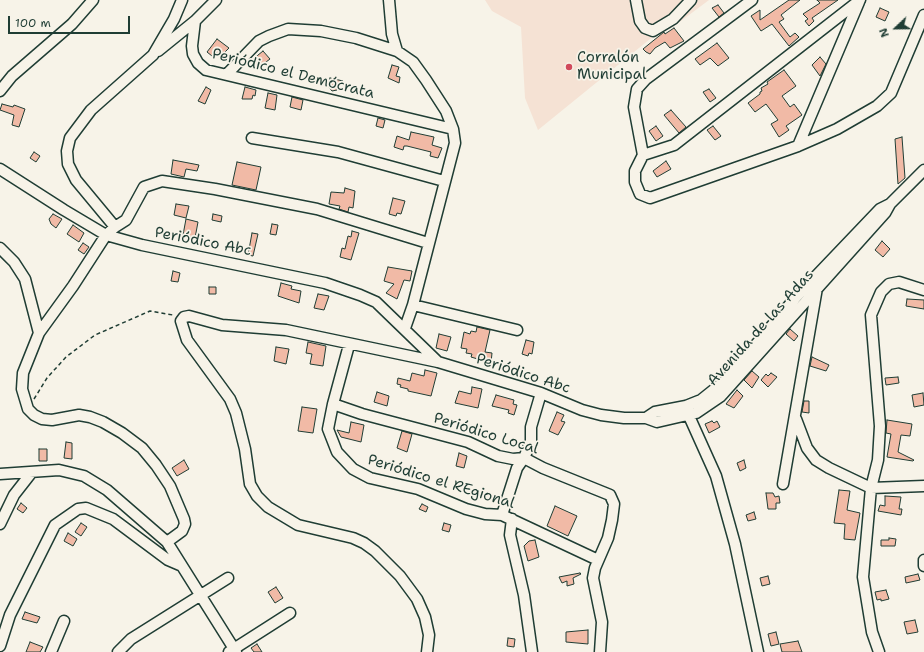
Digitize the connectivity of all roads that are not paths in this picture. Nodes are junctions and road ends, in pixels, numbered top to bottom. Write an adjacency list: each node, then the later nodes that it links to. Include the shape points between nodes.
1 (93, 0): 14 (street, via 72,24 12,76)
2 (182, 0): 12 (street)
3 (216, 0): 10 (street)
4 (389, 0): 11 (street, via 392,34)
5 (636, 0): 6 (street, via 640,21 644,28 653,32 673,19)
6 (691, 0)
7 (752, 0): 18 (street, via 646,79 637,89 634,106)
8 (860, 1): 17 (street); 18 (street, via 674,145)
9 (924, 15): 17 (street, via 891,93 877,106 838,129)
10 (195, 21): 12 (street); 13 (street, Periódico el Demócrata, via 192,46 198,63 206,70)
11 (397, 51): 13 (street, via 356,38 321,31 288,29 259,41); 15 (street, via 413,62 426,80 446,112)
12 (152, 56): 23 (street, via 91,110 70,138 67,151 68,164 76,180)
13 (227, 74): 15 (street, Periódico el Demócrata)
14 (0, 91)
15 (453, 129): 21 (street, via 455,143)
16 (252, 138): 21 (street, via 338,152)
17 (798, 146): 18 (street, via 650,198 640,194 635,182 635,171)
18 (643, 155)
19 (0, 169): 24 (street, Periódico Abc)
20 (924, 170): 22 (street, Avenida de las Adas)
21 (444, 181): 25 (street)
22 (890, 204): 27 (street, Avenida de las Adas, via 885,213); 38 (street, Avenida de las Adas, via 880,209 797,296 726,380 701,400 686,406 655,412)
23 (115, 227): 24 (street); 25 (street, via 126,220 144,187 162,181 317,209)
24 (106, 235): 30 (street, Periódico Abc, via 142,246 325,283 376,302); 32 (street)
25 (428, 242): 29 (street)
26 (0, 248): 32 (street, via 14,262 25,279)
27 (817, 288): 37 (street, Avenida de las Adas, via 721,396); 39 (street, via 797,398)
28 (924, 290): 45 (street, via 898,282 889,284 881,292 871,315 880,426 878,460)
29 (413, 305): 30 (street); 31 (street)
30 (405, 328): 34 (street, Periódico Abc)
31 (516, 330)
32 (39, 333): 49 (street, via 23,373 22,389 28,409 42,419 52,420 79,415 90,417 104,422 142,448 170,486 184,519 182,531)
33 (349, 345): 34 (street); 36 (street, Periódico el REgional); 62 (street, via 286,330 222,325 190,316 184,317 181,322 187,340 230,399 236,413 250,484 257,496 268,507 298,525 353,538 375,551 400,576 417,599 429,635)
34 (438, 362): 35 (street, Periódico Abc)
35 (541, 393): 38 (street, Periódico Abc, via 601,415); 40 (street)
36 (333, 404): 40 (street, Periódico Local, via 468,442 498,456); 46 (street, Periódico el REgional, via 328,429 331,440 345,461 361,475 418,489 466,509)
37 (689, 416): 38 (street, Avenida de las Adas, via 657,422); 65 (street, via 716,476 735,544)
38 (646, 418)
39 (796, 419): 43 (street); 45 (street, via 807,448 816,460)
40 (524, 458): 46 (street, via 517,468); 50 (street, Periódico Local, via 603,491 613,499 614,511 608,538)
41 (32, 472): 42 (street); 48 (street, via 14,495); 49 (street, via 59,470 94,481)
42 (0, 474)
43 (783, 484)
44 (924, 486): 45 (street)
45 (871, 488): 66 (street, via 863,577 872,632)
46 (502, 515): 47 (street, Periódico el REgional)
47 (512, 519): 50 (street, Periódico el REgional); 63 (street, via 510,535 524,595)
48 (0, 524)
49 (167, 542): 52 (street)
50 (598, 560): 64 (street, Periódico Local, via 594,578 602,622)
51 (924, 560): 53 (street)
52 (182, 566): 55 (street); 58 (street, via 168,560 112,519 92,510 78,509 55,525 10,615)
53 (924, 566)
54 (228, 578): 55 (street)
55 (201, 595): 59 (street); 61 (street, via 131,639)
56 (290, 613): 59 (street)
57 (64, 621): 60 (street)
58 (0, 646)
59 (233, 651)
60 (51, 652)
61 (118, 652)
62 (427, 652)
63 (532, 652)
64 (600, 652)
65 (758, 652)
66 (879, 652)

